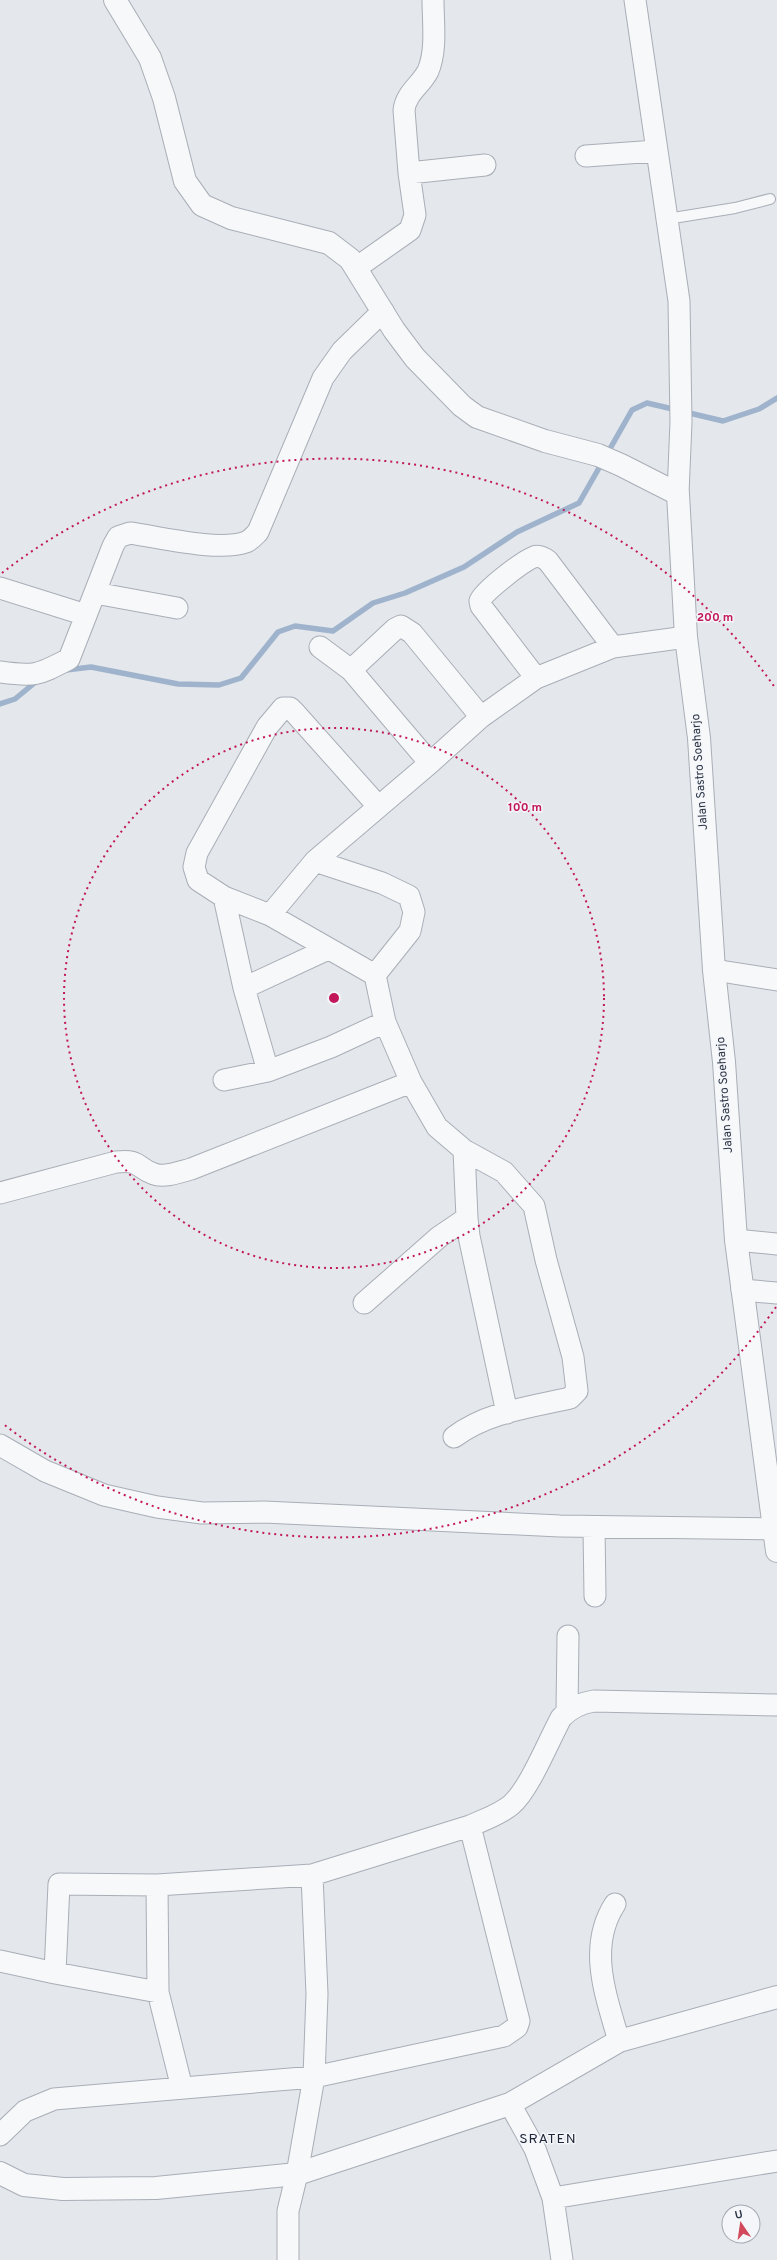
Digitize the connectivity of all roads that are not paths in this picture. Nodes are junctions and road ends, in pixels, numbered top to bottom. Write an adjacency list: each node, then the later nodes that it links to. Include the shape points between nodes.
1 (115, 0): 10 (street, via 150,58 164,98 185,181 202,205 231,218 329,243 350,259)
2 (433, 0): 7 (street, via 433,54 428,70 405,101)
3 (635, 0): 4 (street)
4 (656, 151): 5 (street); 9 (street)
5 (586, 156)
6 (485, 165): 7 (street)
7 (408, 173): 10 (street, via 415,215 410,230)
8 (770, 199): 9 (lane, via 735,208)
9 (666, 219): 12 (street, via 680,301 681,422)
10 (356, 268): 11 (street)
11 (383, 311): 12 (street, via 415,358 462,406 478,417 545,442 621,464); 14 (street, via 342,351 323,378 258,532 251,540 212,545 130,533 118,537)
12 (678, 494): 17 (street, Jalan Sastro Soeharjo)
13 (0, 588): 16 (street)
14 (94, 593): 15 (street); 16 (street)
15 (177, 608)
16 (86, 615): 21 (street, via 69,659 41,674)
17 (686, 637): 19 (street); 30 (street, Jalan Sastro Soeharjo, via 699,738)
18 (320, 646): 20 (street)
19 (613, 647): 22 (street); 22 (street, via 548,561 542,556 534,556 504,578 480,601 481,606)
20 (351, 670): 23 (street, via 401,626 412,633); 24 (street)
21 (0, 672)
22 (536, 678): 23 (street)
23 (481, 717): 24 (street)
24 (430, 763): 25 (street)
25 (378, 806): 26 (street); 27 (street, via 295,713 290,708 283,708 267,727 197,853 194,867 198,880)
26 (315, 861): 28 (street); 31 (street, via 382,882 409,896 414,912 410,931)
27 (224, 897): 28 (street); 33 (street)
28 (270, 915): 29 (street)
29 (328, 949): 31 (street); 33 (street)
30 (714, 970): 32 (street); 41 (street, Jalan Sastro Soeharjo, via 724,1062)
31 (375, 975): 34 (street)
32 (777, 980)
33 (244, 988): 35 (street)
34 (385, 1022): 35 (street, via 331,1047); 37 (street)
35 (268, 1071): 36 (street)
36 (224, 1080)
37 (411, 1082): 38 (street, via 437,1127); 39 (street, via 191,1169 154,1175 129,1161 116,1162)
38 (464, 1150): 40 (street); 46 (street, via 504,1172 534,1206 573,1357 577,1391 570,1398)
39 (0, 1193)
40 (467, 1218): 45 (street, via 438,1237); 46 (street)
41 (736, 1240): 42 (street); 43 (street, Jalan Sastro Soeharjo)
42 (777, 1244)
43 (742, 1290): 44 (street); 50 (street, Jalan Sastro Soeharjo)
44 (777, 1293)
45 (364, 1303)
46 (507, 1413): 47 (street, via 472,1425)
47 (454, 1437)
48 (0, 1446): 49 (street, via 45,1471 104,1495 157,1507 202,1513 264,1512)
49 (594, 1527): 50 (street); 52 (street)
50 (774, 1529): 51 (street, Jalan Sastro Soeharjo)
51 (777, 1551)
52 (596, 1596)
53 (568, 1636): 55 (street)
54 (777, 1705): 55 (street, via 594,1702 584,1703)
55 (567, 1711): 56 (street, via 516,1799 499,1813)
56 (470, 1826): 57 (street); 65 (street, via 518,2014 517,2027 504,2036)
57 (312, 1875): 58 (street); 65 (street, via 318,1994)
58 (157, 1885): 61 (street, via 59,1884); 62 (street)
59 (615, 1904): 64 (street, via 607,1916 599,1954 605,1992)
60 (0, 1961): 61 (street)
61 (55, 1973): 62 (street)
62 (158, 1992): 66 (street)
63 (777, 1997): 64 (street)
64 (619, 2041): 67 (street)
65 (314, 2077): 66 (street); 71 (street)
66 (182, 2088): 68 (street, via 54,2099 25,2111)
67 (510, 2104): 71 (street); 72 (street, via 535,2149)
68 (0, 2135)
69 (777, 2161): 72 (street)
70 (0, 2173): 71 (street, via 24,2185 63,2189 156,2188)
71 (297, 2174): 73 (street, via 288,2211)
72 (553, 2198): 74 (street)
73 (288, 2260)
74 (562, 2260)

